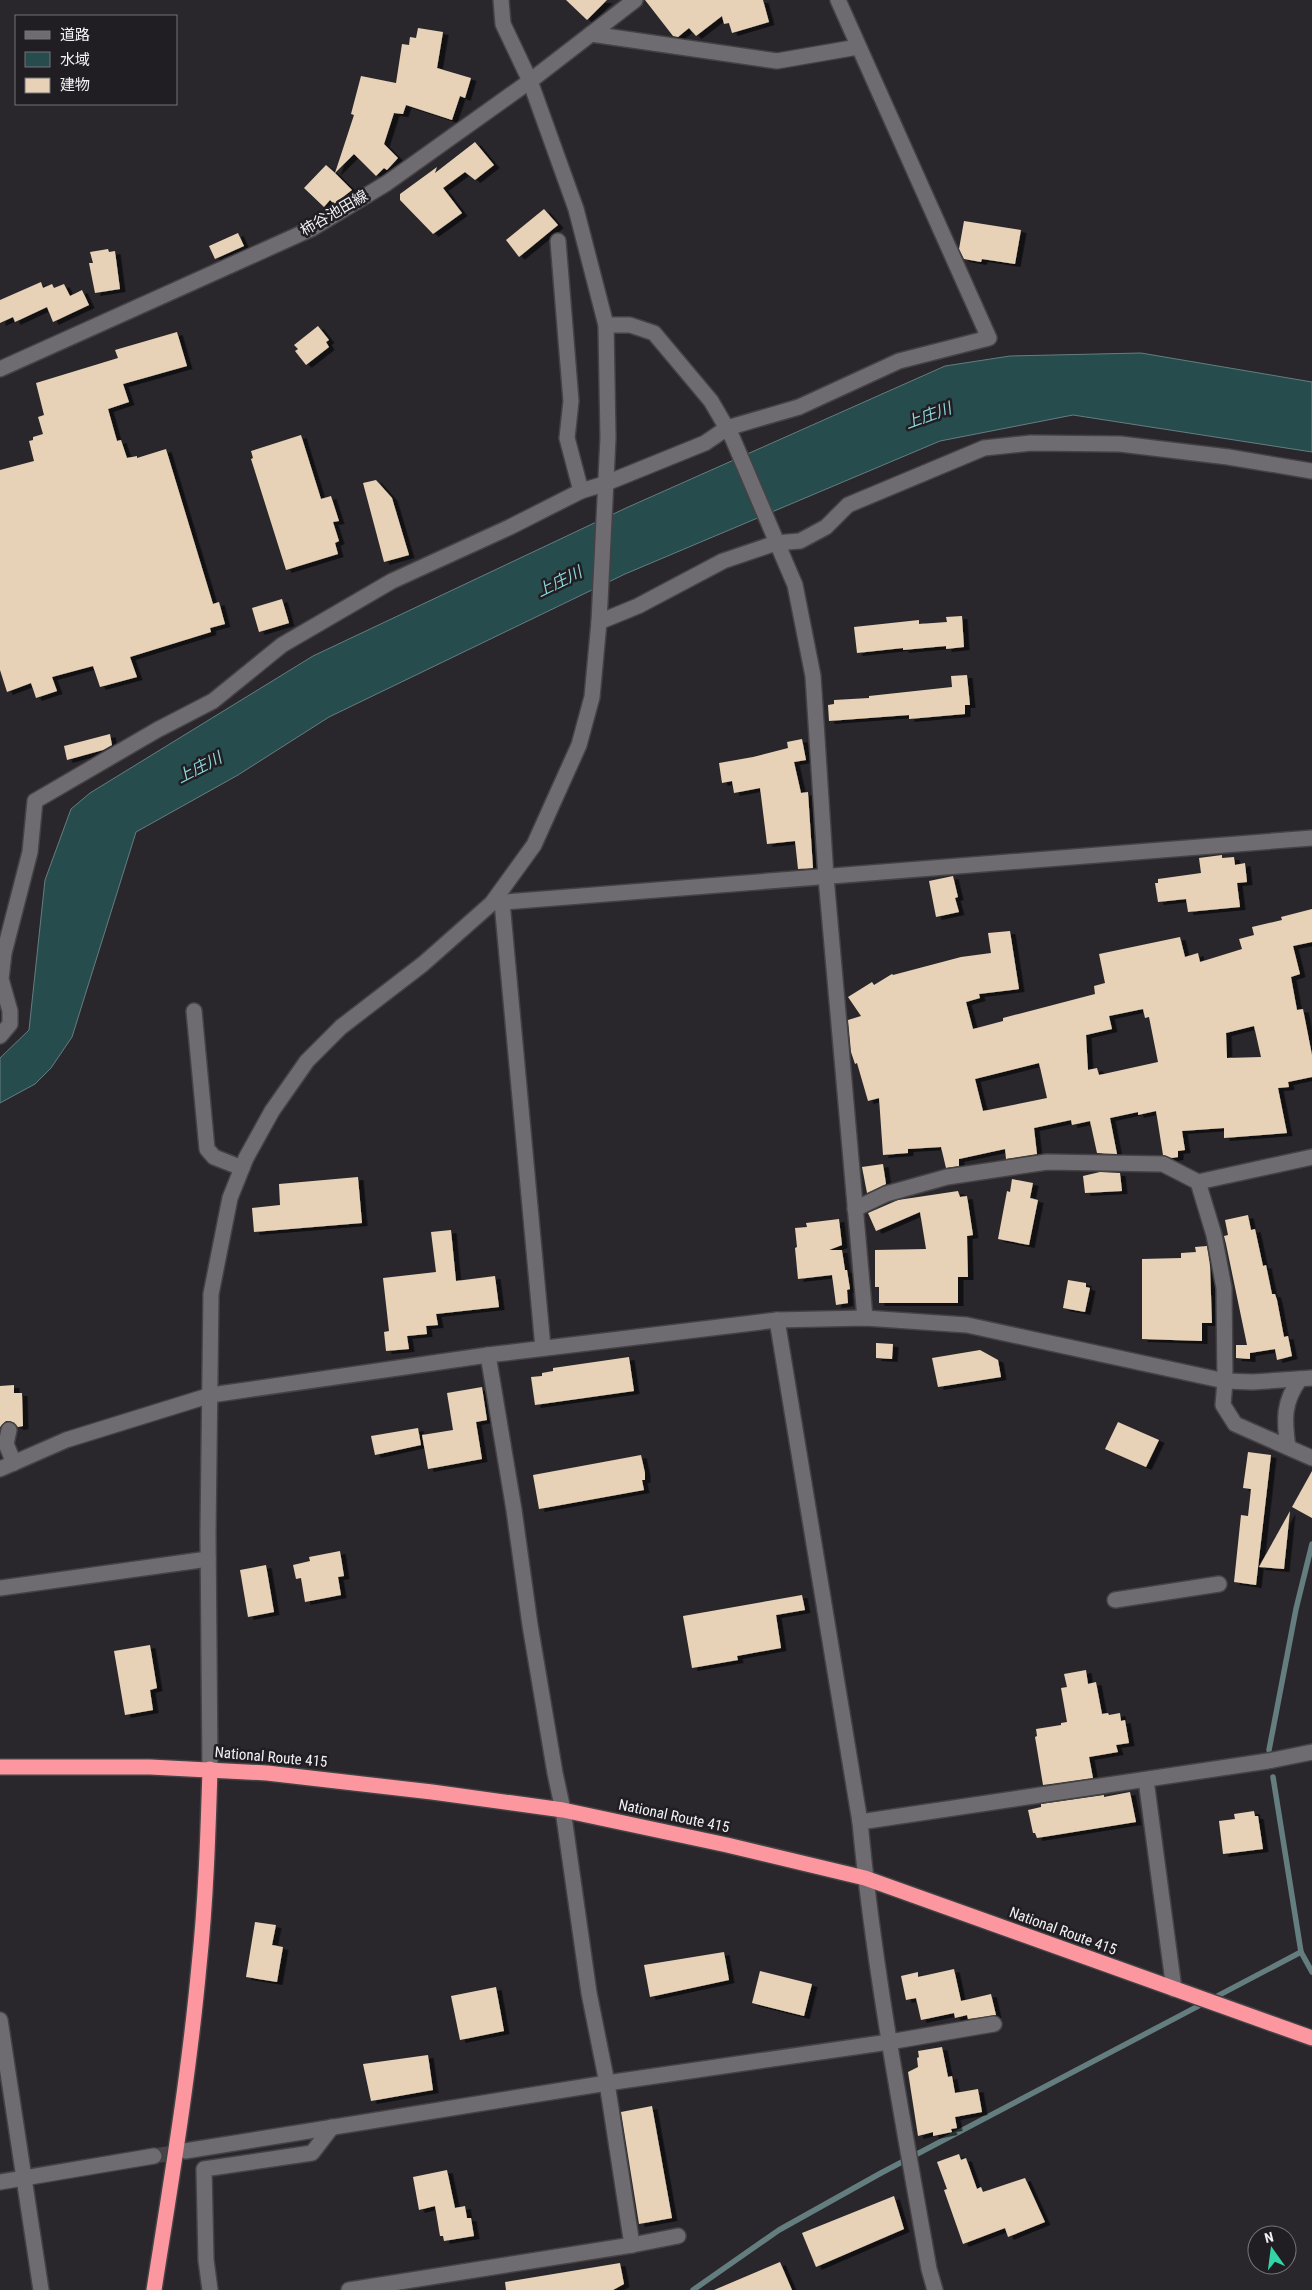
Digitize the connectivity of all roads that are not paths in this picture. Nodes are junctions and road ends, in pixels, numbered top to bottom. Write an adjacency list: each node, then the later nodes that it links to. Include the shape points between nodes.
1 (501, 0): 6 (street, via 503,24)
2 (635, 0): 4 (street, 柿谷池田線)
3 (838, 0): 5 (street)
4 (591, 34): 5 (street, via 777,60); 6 (street, 柿谷池田線)
5 (858, 47): 10 (street, via 989,338 898,361 799,407)
6 (530, 81): 8 (street, via 576,209); 9 (street, 柿谷池田線, via 387,183 311,229)
7 (558, 241): 13 (street, via 571,401 567,438)
8 (606, 325): 10 (street, via 630,325 654,333 711,401); 12 (street, via 608,438)
9 (0, 369)
10 (730, 432): 12 (street); 14 (street)
11 (1312, 471): 14 (street, via 1120,444 1031,442 967,455 848,505 826,527 800,541)
12 (604, 484): 13 (street); 15 (street)
13 (581, 490): 20 (street, via 510,527 392,581 282,645 213,702 157,730 35,801 30,852 4,953 1,979 10,1011 10,1024)
14 (776, 543): 15 (street, via 723,561 638,606); 17 (street, via 795,585 813,676)
15 (599, 622): 18 (street, via 592,697 579,745 534,846)
16 (1312, 838): 17 (street)
17 (826, 877): 18 (street); 24 (street)
18 (497, 902): 22 (street, via 341,1027 306,1061 272,1111); 27 (street)
19 (194, 1011): 22 (street, via 207,1149 214,1157)
20 (0, 1036)
21 (1312, 1157): 23 (street)
22 (242, 1168): 31 (street, via 230,1198 211,1294)
23 (1198, 1182): 24 (street, via 1163,1164 1047,1162 947,1177 886,1194); 30 (street, via 1214,1236 1224,1288)
24 (856, 1209): 25 (street)
25 (865, 1318): 26 (street); 30 (street, via 967,1326)
26 (776, 1320): 27 (street); 45 (street)
27 (543, 1348): 28 (street)
28 (488, 1355): 31 (street); 44 (street, via 530,1626)
29 (1306, 1379): 30 (street); 33 (street, via 1291,1392 1285,1416)
30 (1225, 1381): 33 (street, via 1223,1406 1235,1424)
31 (211, 1395): 35 (street, via 66,1440); 36 (street)
32 (9, 1430): 35 (street)
33 (1288, 1447): 34 (street)
34 (1312, 1458)
35 (7, 1466)
36 (208, 1559): 38 (street); 42 (street)
37 (1219, 1584): 39 (street)
38 (0, 1588)
39 (1115, 1600)
40 (1312, 1752): 43 (street)
41 (0, 1767): 42 (highway, National Route 415)
42 (210, 1769): 44 (highway, National Route 415, via 353,1782); 61 (highway, via 199,1967 181,2122)
43 (1146, 1780): 45 (street); 47 (street)
44 (563, 1810): 46 (highway, National Route 415); 52 (street, via 589,1993)
45 (860, 1822): 46 (street)
46 (865, 1878): 47 (highway, National Route 415); 51 (street)
47 (1174, 1989): 50 (highway, National Route 415)
48 (0, 2020): 56 (street)
49 (994, 2024): 51 (street)
50 (1312, 2038)
51 (889, 2042): 52 (street); 64 (street)
52 (607, 2083): 53 (street); 59 (street)
53 (332, 2127): 54 (street); 62 (street, via 312,2153 204,2169 206,2260)
54 (184, 2151)
55 (154, 2156): 56 (street)
56 (25, 2178): 57 (street); 60 (street)
57 (0, 2182)
58 (678, 2236): 59 (street)
59 (632, 2244): 63 (street)
60 (41, 2290)
61 (154, 2290)
62 (210, 2290)
63 (349, 2290)
64 (935, 2290)

